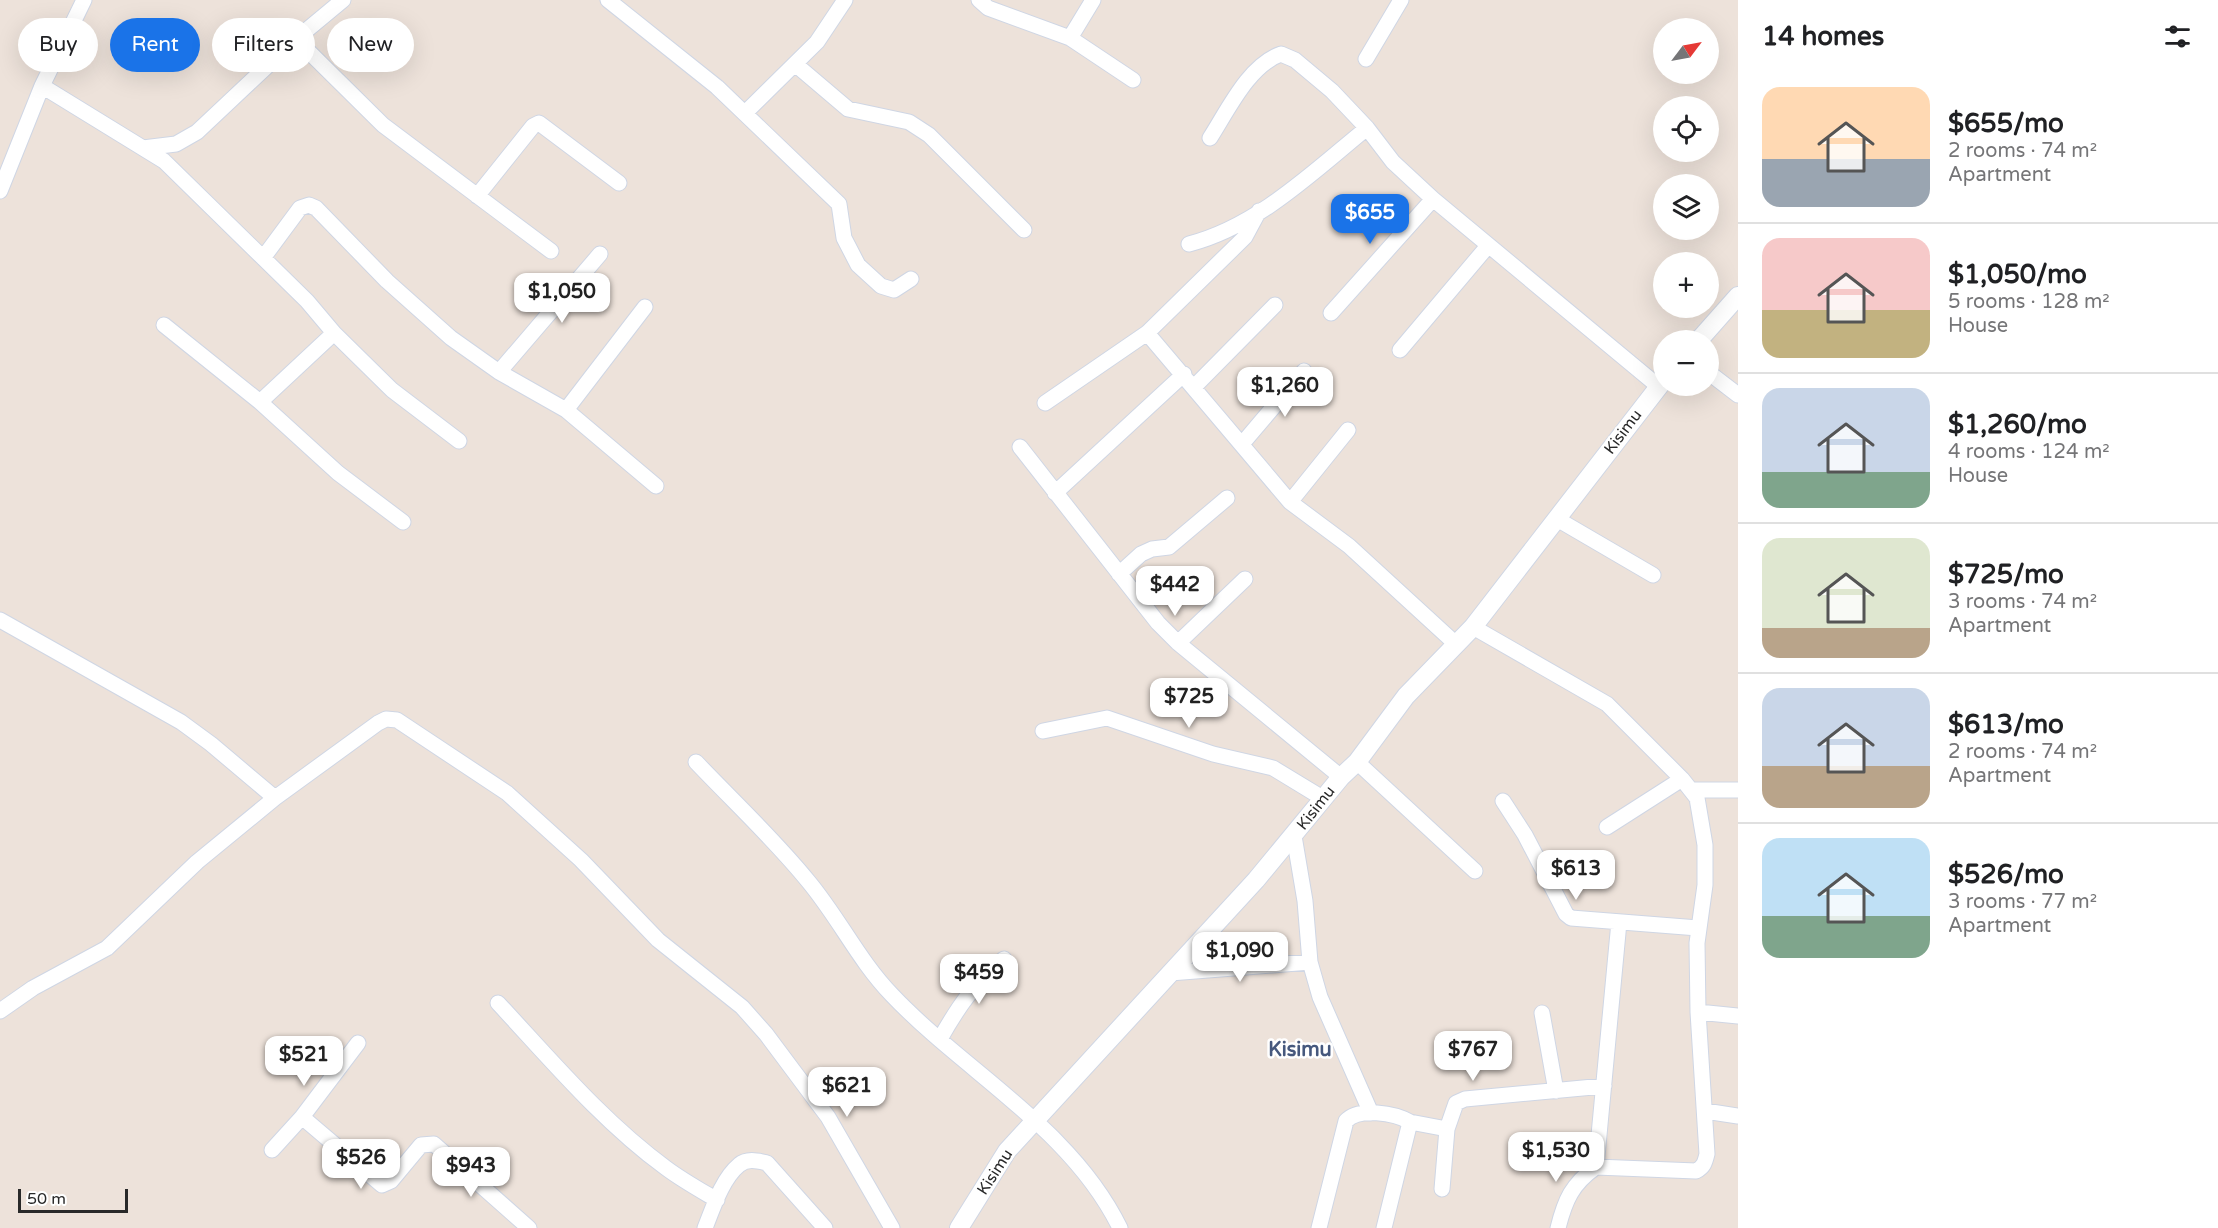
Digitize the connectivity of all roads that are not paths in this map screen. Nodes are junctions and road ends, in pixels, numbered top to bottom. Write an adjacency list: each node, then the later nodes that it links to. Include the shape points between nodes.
1 (84, 0): 15 (street)
2 (343, 0): 8 (street)
3 (608, 0): 16 (street)
4 (845, 0): 12 (street, via 817,42)
5 (979, 0): 9 (street, via 988,8)
6 (1093, 0): 9 (street)
7 (1401, 0): 11 (street)
8 (315, 23)
9 (1070, 38): 14 (street)
10 (315, 58): 22 (street, via 382,125)
11 (1366, 59)
12 (795, 64): 16 (street); 25 (street, via 848,109 909,122 929,135)
13 (261, 72): 19 (street, via 197,132 176,144)
14 (1133, 80)
15 (42, 86): 19 (street); 21 (street)
16 (745, 113): 31 (street, via 839,204 844,238 858,265 881,286 894,290)
17 (1367, 128): 18 (street, via 1295,60 1281,54 1268,58 1261,66); 23 (street, via 1393,162); 24 (street)
18 (1210, 138)
19 (143, 148): 30 (street, via 164,161)
20 (619, 183): 22 (street, via 539,123)
21 (0, 190)
22 (477, 196): 28 (street)
23 (1433, 200): 27 (street); 35 (street)
24 (1259, 212): 26 (street, via 1228,231); 39 (street, via 1245,237)
25 (1024, 230)
26 (1189, 244)
27 (1487, 247): 40 (street); 44 (street)
28 (551, 251)
29 (600, 254): 42 (street)
30 (263, 258): 38 (street); 42 (street, via 300,208 316,208 387,281 451,338)
31 (911, 279)
32 (1738, 296): 37 (street)
33 (1275, 305): 46 (street)
34 (645, 307): 51 (street)
35 (1331, 313)
36 (164, 325): 49 (street)
37 (1708, 330)
38 (334, 333): 49 (street); 53 (street, via 392,390)
39 (1147, 333): 43 (street); 50 (street)
40 (1401, 350)
41 (1304, 371): 54 (street)
42 (499, 372): 51 (street)
43 (1184, 374): 46 (street); 57 (street)
44 (1653, 377)
45 (1719, 380): 48 (street)
46 (1195, 387): 54 (street)
47 (1653, 393): 60 (street, Kisimu)
48 (1738, 395)
49 (260, 402): 61 (street, via 338,473)
50 (1045, 404)
51 (566, 410): 56 (street)
52 (1348, 430): 59 (street)
53 (459, 441)
54 (1242, 444): 59 (street)
55 (1020, 447): 57 (street)
56 (656, 486)
57 (1055, 493): 62 (street)
58 (1227, 498): 62 (street, via 1169,547 1141,554)
59 (1290, 502): 68 (street, via 1349,546)
60 (1557, 519): 63 (street); 66 (street, Kisimu)
61 (403, 522)
62 (1119, 574): 67 (street)
63 (1653, 575)
64 (1245, 579): 67 (street)
65 (0, 620): 75 (street, via 181,722)
66 (1473, 627): 68 (street, Kisimu); 73 (street, via 1607,704)
67 (1178, 643): 72 (street)
68 (1457, 645): 71 (street, Kisimu, via 1406,696)
69 (1043, 730): 76 (street, via 1107,718 1204,751 1273,768)
70 (696, 762): 91 (street, via 808,881 878,980)
71 (1357, 762): 72 (street, Kisimu); 80 (street)
72 (1341, 777): 76 (street, Kisimu)
73 (1687, 784): 74 (street); 78 (street); 82 (street, via 1698,805 1705,845 1705,885)
74 (1738, 790)
75 (275, 798): 87 (street, via 197,862 107,948 33,988); 109 (street, via 386,719 397,720 435,748 482,774 581,860 658,940 742,1007 828,1117)
76 (1324, 799): 79 (street, Kisimu)
77 (1503, 801): 81 (street, via 1566,914 1571,918)
78 (1607, 827)
79 (1294, 836): 84 (street); 85 (street, Kisimu)
80 (1475, 871)
81 (1619, 922): 82 (street); 93 (street)
82 (1698, 928): 88 (street)
83 (1004, 959): 91 (street, via 980,978 962,1000)
84 (1310, 962): 85 (street); 96 (street, via 1320,997)
85 (1170, 973): 99 (street, Kisimu)
86 (498, 1003): 105 (street, via 632,1141 667,1169)
87 (0, 1011)
88 (1698, 1012): 90 (street); 95 (street)
89 (1542, 1013): 94 (street)
90 (1738, 1016)
91 (940, 1039): 99 (street)
92 (358, 1042): 98 (street)
93 (1604, 1086): 94 (street); 103 (street)
94 (1556, 1091): 101 (street, via 1465,1099 1456,1104)
95 (1704, 1111): 97 (street); 103 (street, via 1707,1154 1702,1168 1696,1171)
96 (1371, 1113): 100 (street); 112 (street, via 1346,1121)
97 (1738, 1116)
98 (302, 1117): 102 (street); 106 (street, via 381,1185 391,1181 421,1145 434,1144)
99 (1034, 1120): 110 (street, Kisimu, via 1007,1151); 111 (street, via 1090,1179)
100 (1410, 1122): 101 (street); 113 (street)
101 (1448, 1129): 104 (street)
102 (272, 1150)
103 (1596, 1167): 114 (street, via 1574,1184 1567,1195)
104 (1442, 1189)
105 (717, 1200): 107 (street); 108 (street, via 740,1164 754,1160 767,1163)
106 (529, 1228)
107 (705, 1228)
108 (825, 1228)
109 (892, 1228)
110 (959, 1228)
111 (1120, 1228)
112 (1319, 1228)
113 (1384, 1228)
114 (1558, 1228)

